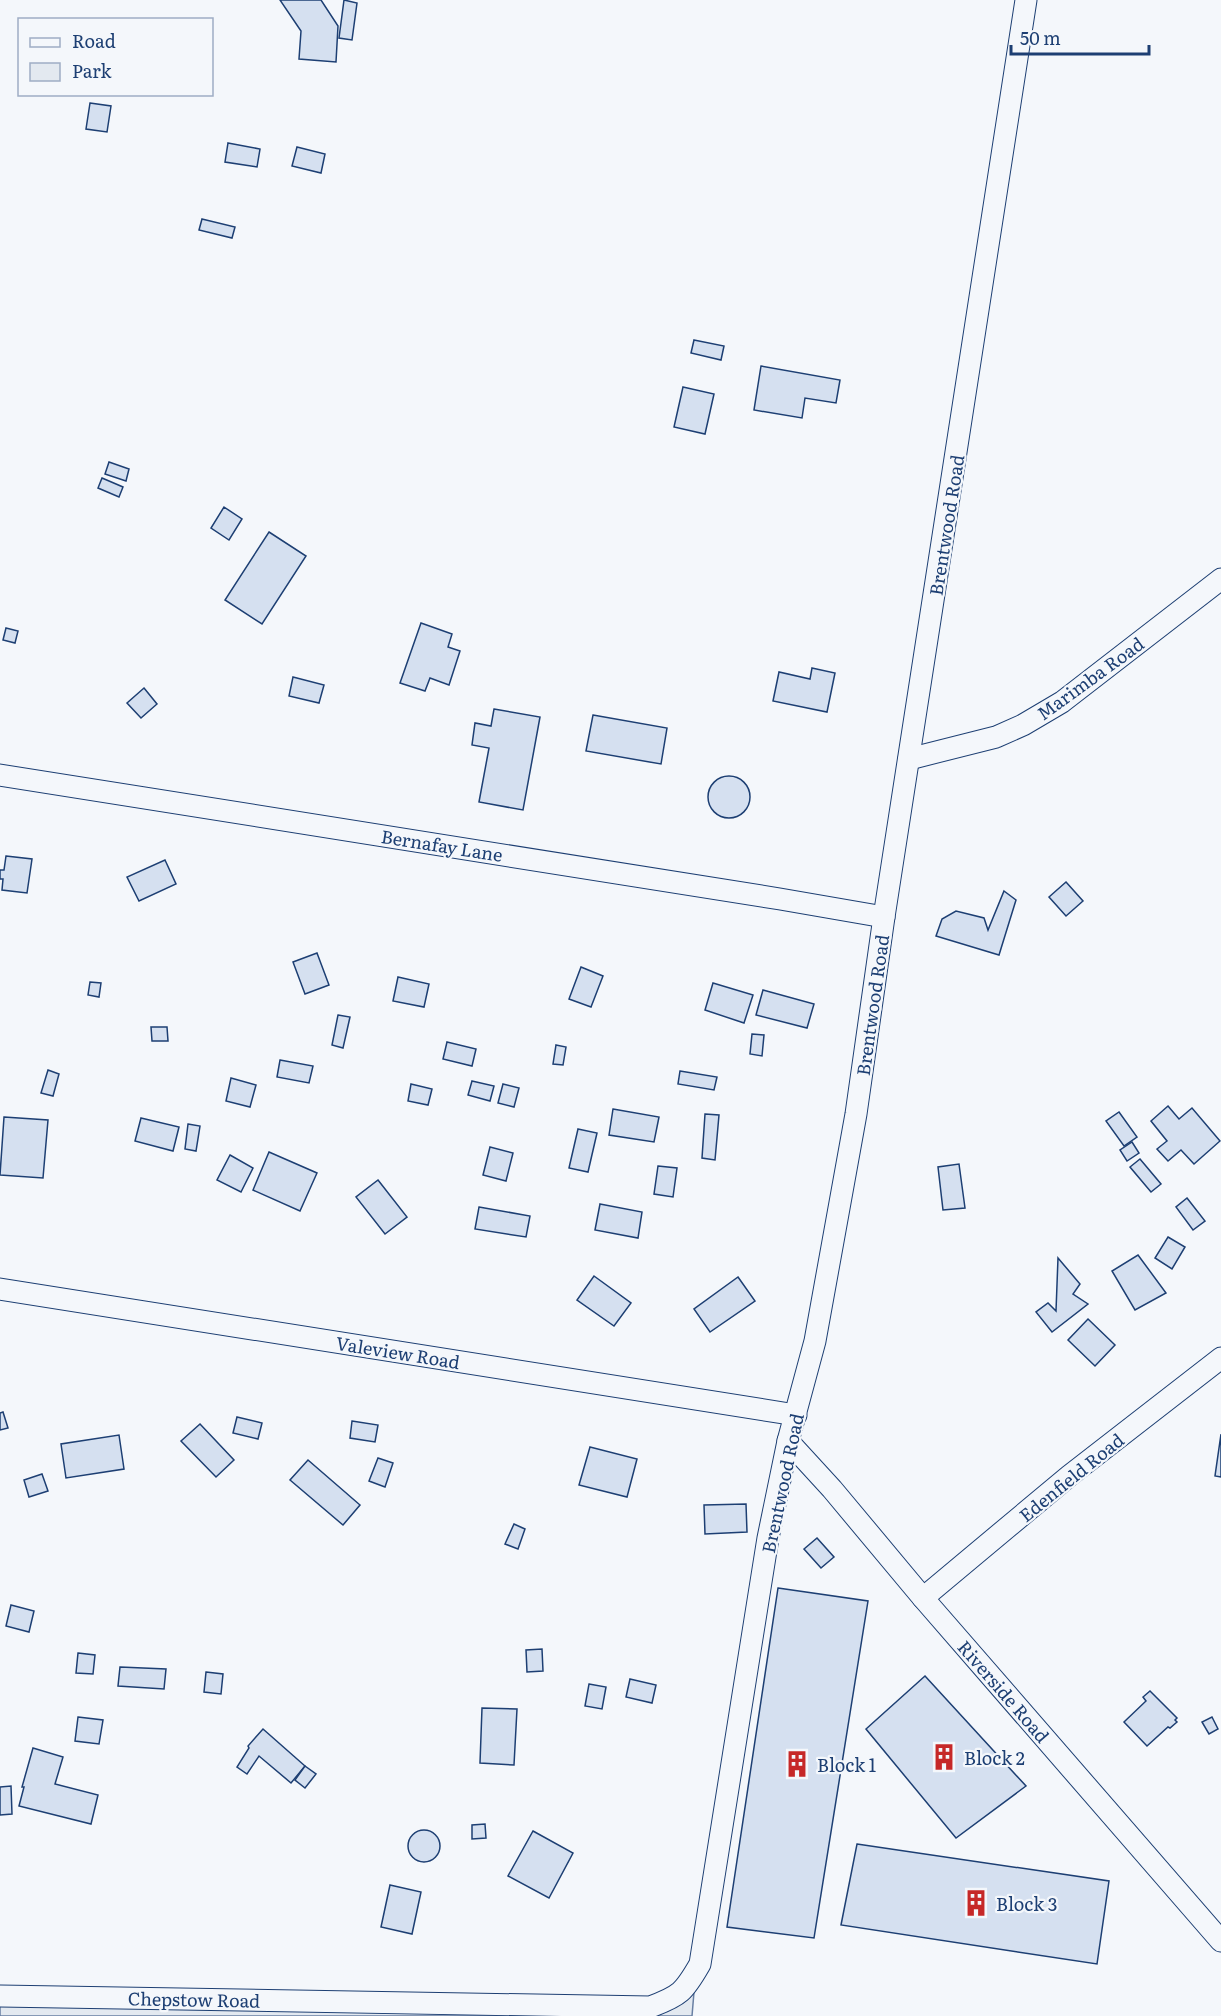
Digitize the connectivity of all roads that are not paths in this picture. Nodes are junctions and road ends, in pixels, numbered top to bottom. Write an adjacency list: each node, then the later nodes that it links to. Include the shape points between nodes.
1 (1026, 0): 3 (street, Brentwood Road)
2 (1221, 579): 3 (street, Marimba Road, via 1062,702 1023,725 996,737)
3 (909, 759): 5 (street, Brentwood Road)
4 (0, 775): 5 (street, Bernafay Lane)
5 (884, 917): 8 (street, Brentwood Road, via 856,1114 815,1341)
6 (0, 1289): 8 (street, Valeview Road)
7 (1221, 1359): 10 (street, Edenfield Road, via 1070,1476)
8 (796, 1415): 9 (street, Brentwood Road)
9 (788, 1441): 10 (street, Riverside Road); 13 (street, Brentwood Road, via 768,1538 700,1964 688,1986)
10 (923, 1598): 11 (street, Riverside Road)
11 (1221, 1941)
12 (0, 1996): 13 (street, Chepstow Road, via 650,2007)
13 (675, 1998)

